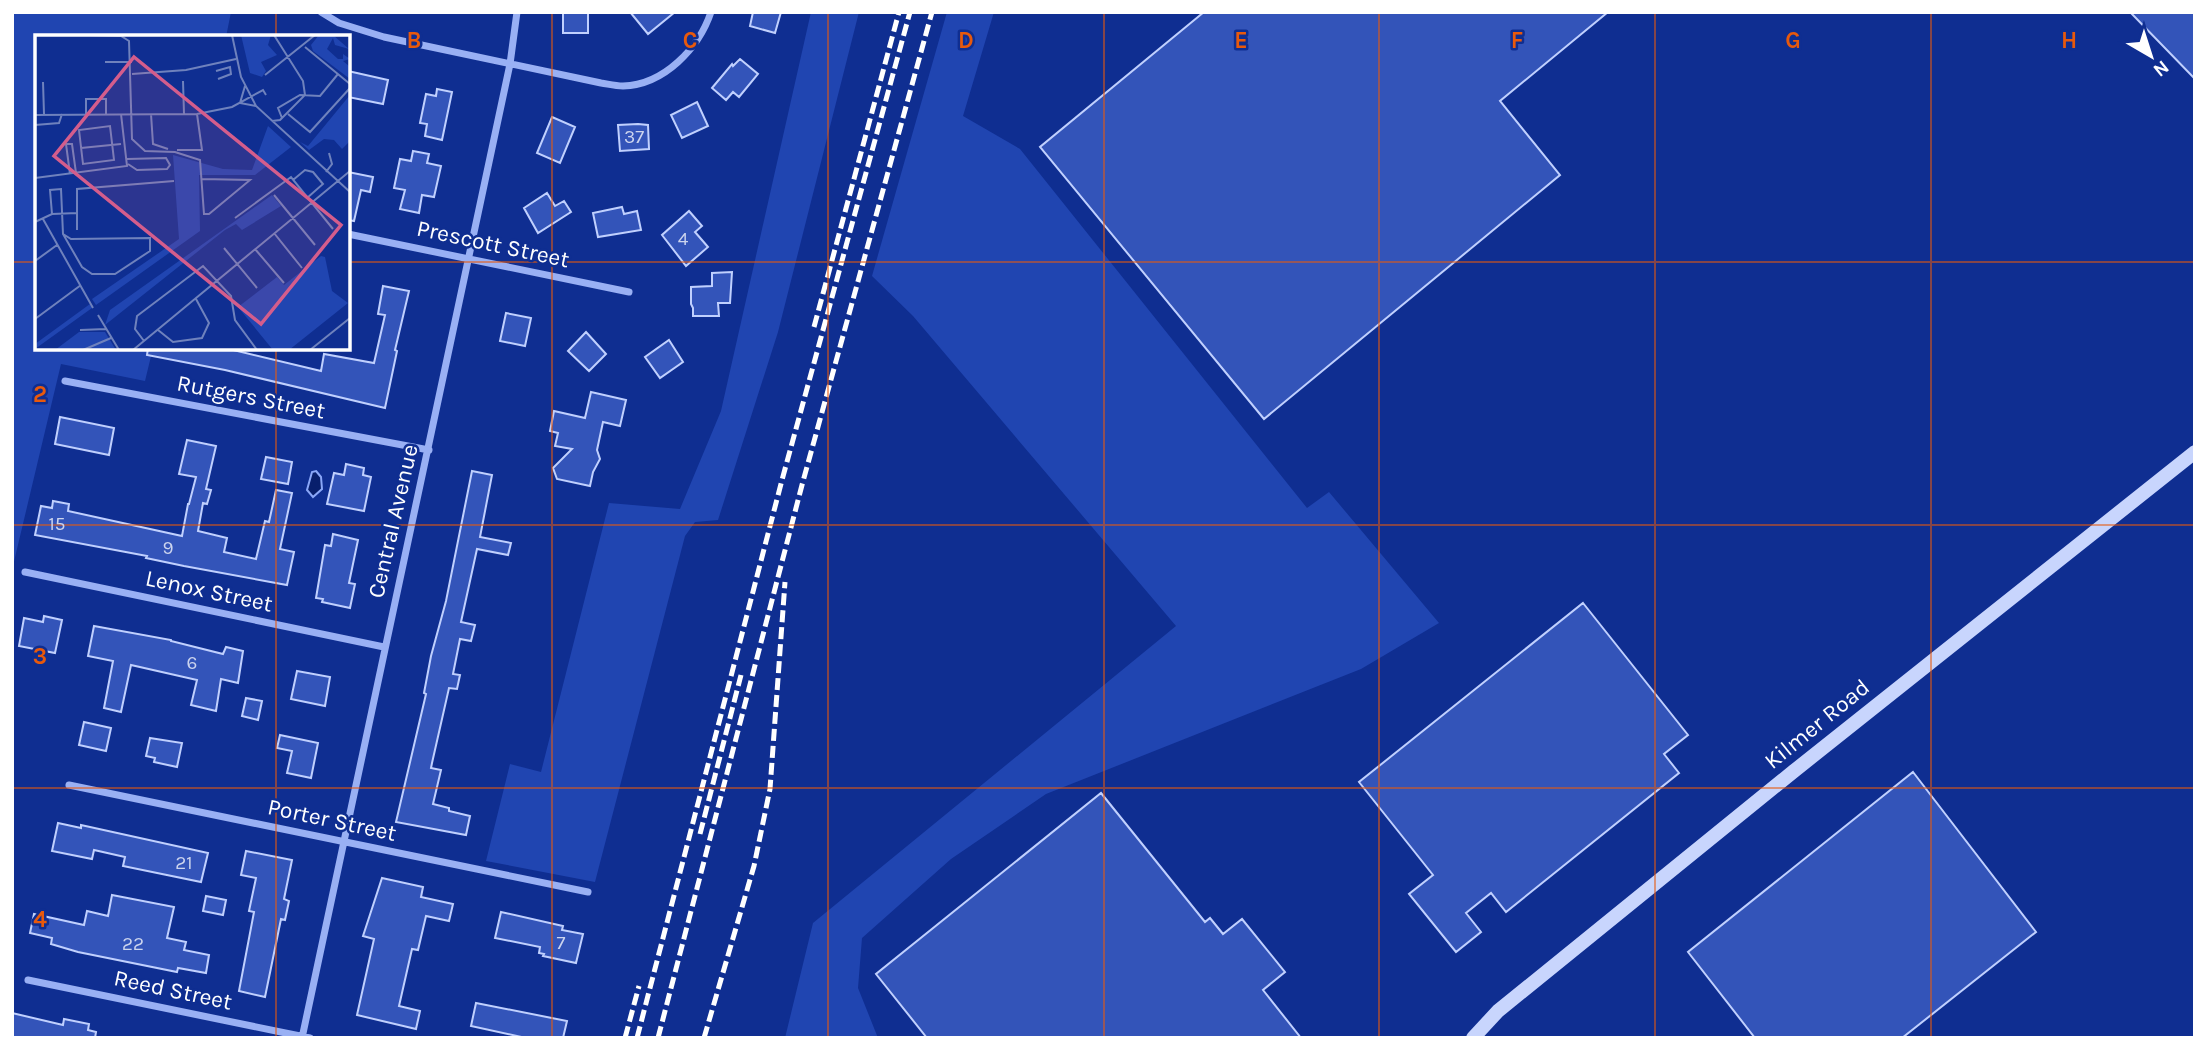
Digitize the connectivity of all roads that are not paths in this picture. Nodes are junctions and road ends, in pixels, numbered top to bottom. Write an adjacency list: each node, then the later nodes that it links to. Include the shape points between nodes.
1 (321, 12): 4 (street, via 339,23 384,37)
2 (517, 12): 4 (street, Central Avenue)
3 (711, 12): 4 (street, via 691,50 648,80 624,86)
4 (510, 64): 6 (street, Central Avenue)
5 (350, 234): 6 (street, Prescott Street)
6 (468, 259): 7 (street, Prescott Street); 9 (street, Central Avenue)
7 (629, 292)
8 (65, 381): 9 (street, Rutgers Street)
9 (429, 450): 12 (street, Central Avenue)
10 (2195, 452): 18 (street, Kilmer Road, via 1498,1011)
11 (25, 572): 12 (street, Lenox Street)
12 (384, 647): 14 (street, Central Avenue)
13 (69, 785): 14 (street, Porter Street)
14 (345, 842): 15 (street, Porter Street); 17 (street, Central Avenue)
15 (588, 892)
16 (28, 980): 17 (street, Reed Street)
17 (305, 1037)
18 (1472, 1038)

